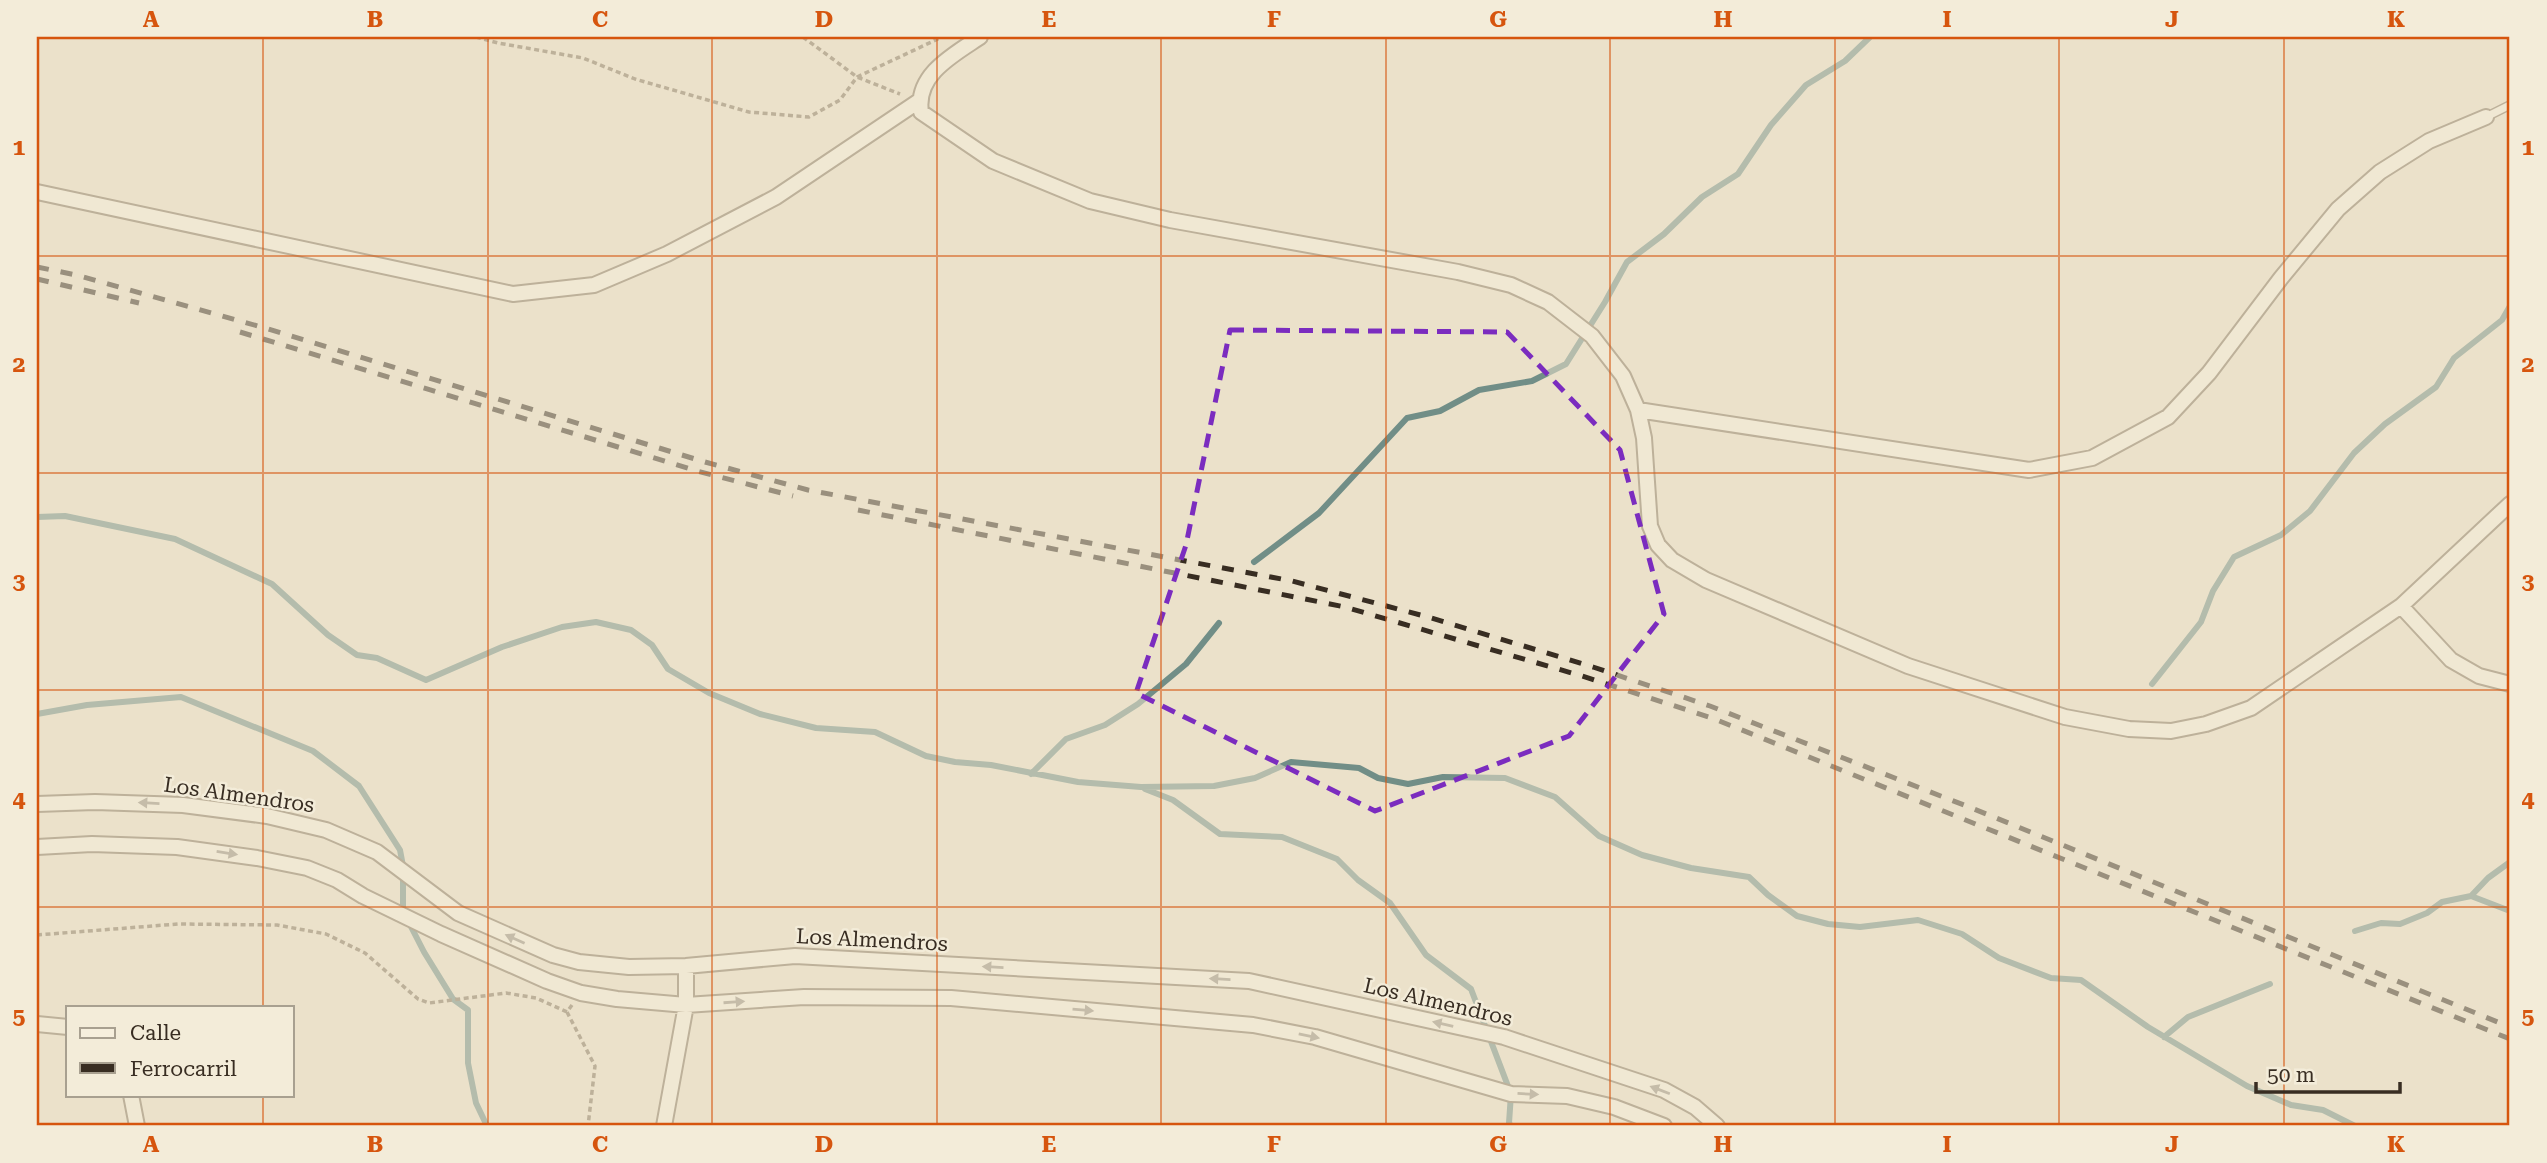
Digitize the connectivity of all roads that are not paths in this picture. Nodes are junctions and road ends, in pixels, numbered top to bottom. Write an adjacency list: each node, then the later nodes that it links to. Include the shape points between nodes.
1 (980, 37): 2 (street, via 933,72)
2 (919, 101): 5 (street, via 776,197 667,254 594,285 513,293); 6 (street, via 921,112 993,161 1090,201 1511,285 1548,302 1592,336 1623,376)
3 (2510, 105): 4 (lane)
4 (2486, 117): 6 (street, via 2428,141 2338,209 2209,373 2168,417 2092,458 2029,470)
5 (37, 192)
6 (1638, 410): 8 (street, via 1650,526 1658,545 1672,560 1706,580 1908,666 2065,717 2129,729 2171,731 2206,724 2251,708)
7 (2510, 504): 8 (street)
8 (2401, 606): 9 (street, via 2451,660 2479,676)
9 (2509, 683)
10 (37, 804): 12 (street, Los Almendros, one-way to 10, via 629,967 553,955 458,913 362,844 308,825 183,805)
11 (37, 847): 13 (street, one-way to 13, via 177,847 307,868 441,934 575,990)
12 (686, 966): 13 (street); 20 (street, Los Almendros, one-way to 12, via 1664,1090 1504,1037 1250,981 795,956)
13 (686, 1005): 18 (street); 19 (street, one-way to 19, via 804,997 951,998 1253,1025 1315,1037 1511,1094 1567,1096 1614,1107)
14 (37, 1024): 15 (street)
15 (66, 1027)
16 (131, 1096): 17 (street)
17 (137, 1126)
18 (664, 1126)
19 (1664, 1126)
20 (1717, 1126)

